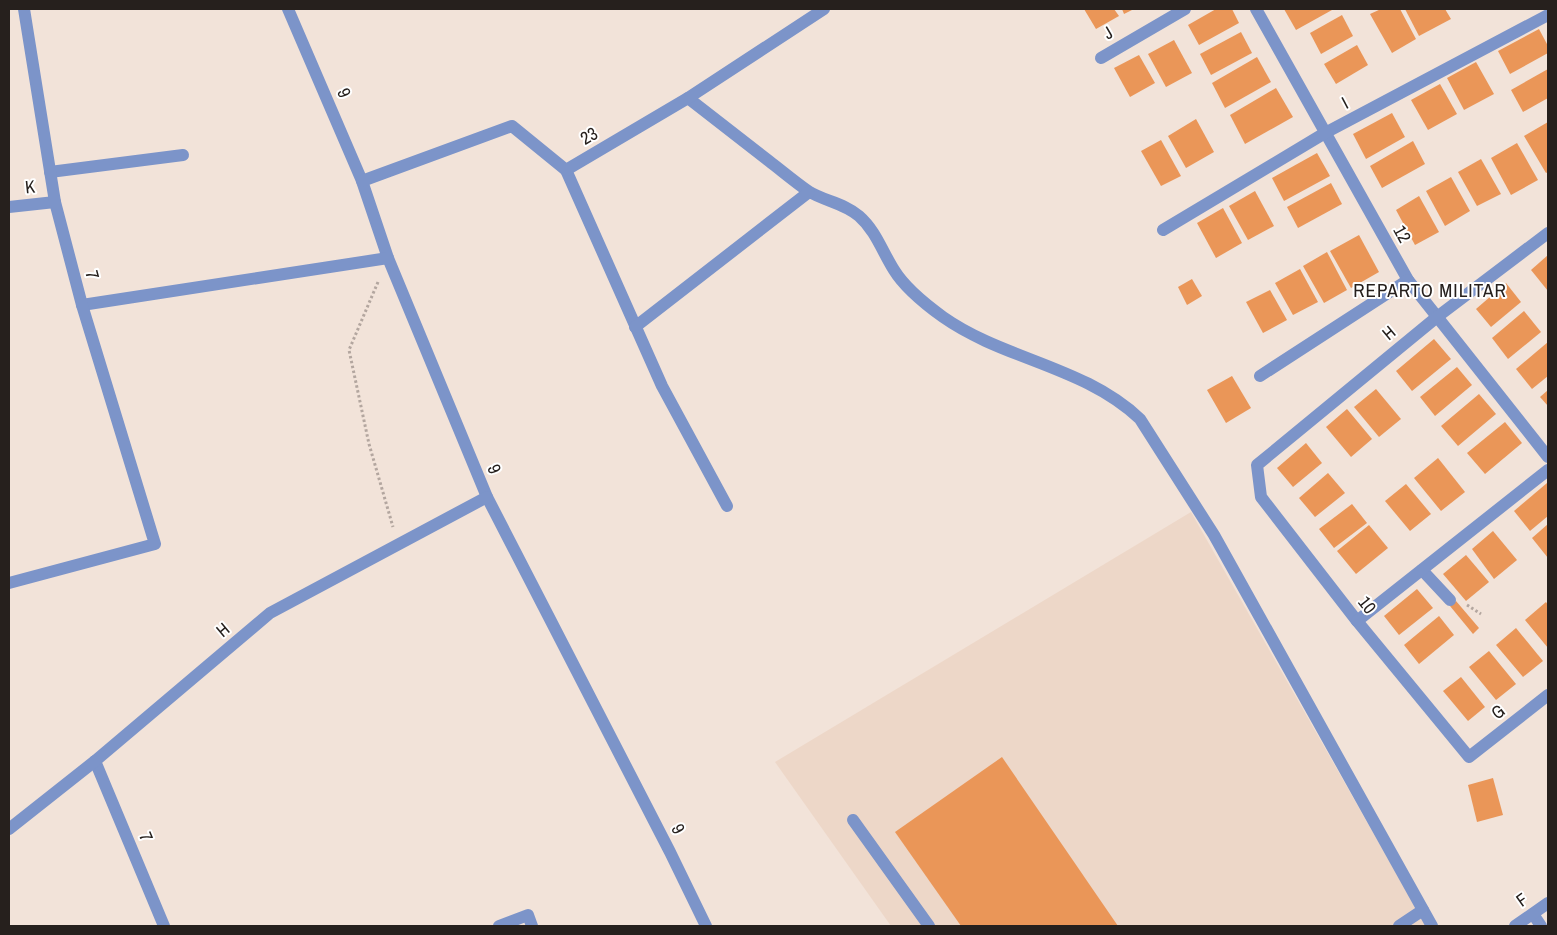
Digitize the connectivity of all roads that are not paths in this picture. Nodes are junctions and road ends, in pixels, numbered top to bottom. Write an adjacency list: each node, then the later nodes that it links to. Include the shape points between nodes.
1 (24, 9): 12 (street, 7)
2 (288, 9): 13 (street, 9)
3 (824, 9): 8 (street, 23)
4 (1185, 9): 7 (street, J)
5 (1256, 9): 9 (street, 12)
6 (1548, 15): 9 (street, I)
7 (1101, 58)
8 (688, 98): 11 (street, 23); 14 (street)
9 (1325, 133): 17 (street, I); 20 (street, 12)
10 (183, 155): 12 (street)
11 (566, 170): 13 (street, via 512,126); 23 (street)
12 (50, 172): 15 (street, 7)
13 (362, 180): 19 (street, 9)
14 (809, 192): 23 (street); 40 (street, via 858,215 880,243 894,271 917,296 944,317 976,336 1080,379 1124,404 1140,419 1214,535)
15 (55, 202): 16 (street, K); 21 (street, 7)
16 (9, 207)
17 (1163, 230)
18 (1548, 233): 22 (street, H)
19 (388, 258): 21 (street); 28 (street, 9)
20 (1408, 280): 22 (street, 12); 24 (street)
21 (82, 305): 31 (street, 7, via 154,544)
22 (1437, 317): 25 (street, 12); 26 (street, H)
23 (634, 327): 29 (street)
24 (1260, 376)
25 (1548, 457)
26 (1257, 465): 33 (street, 10, via 1262,498)
27 (1548, 470): 30 (street)
28 (487, 497): 36 (street, H, via 270,613); 45 (street, 9)
29 (727, 506)
30 (1422, 570): 32 (street); 33 (street)
31 (9, 582)
32 (1450, 600)
33 (1357, 621): 35 (street, 10)
34 (1548, 695): 35 (street, G)
35 (1469, 757)
36 (95, 761): 38 (street, H); 43 (street, 7)
37 (853, 820): 46 (street)
38 (9, 829)
39 (1548, 903): 41 (street, F)
40 (1423, 910): 47 (street); 48 (street)
41 (1533, 914): 49 (street, F); 50 (street)
42 (530, 920): 44 (street)
43 (164, 926)
44 (499, 926)
45 (706, 926)
46 (929, 926)
47 (1398, 926)
48 (1432, 926)
49 (1515, 926)
50 (1540, 926)

